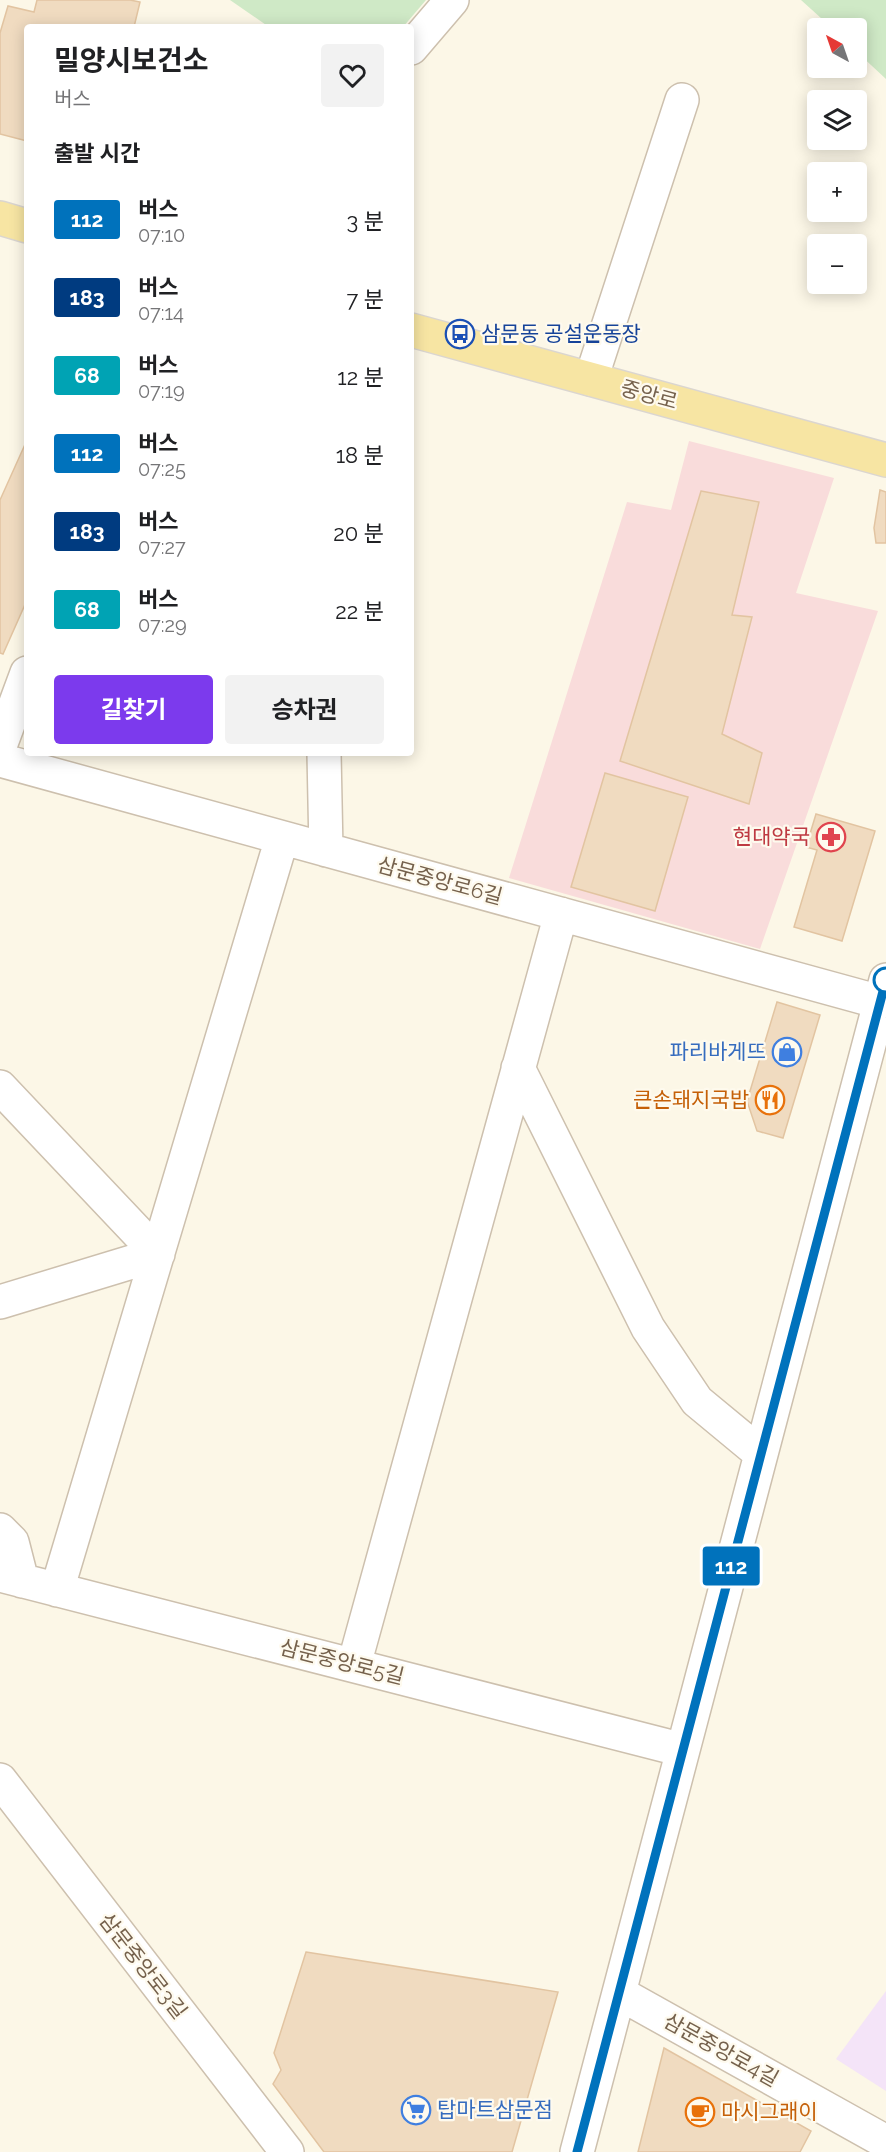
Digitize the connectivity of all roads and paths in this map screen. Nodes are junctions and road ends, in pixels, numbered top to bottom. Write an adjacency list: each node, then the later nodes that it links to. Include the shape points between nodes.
1 (452, 0): 2 (street)
2 (414, 44)
3 (682, 100): 7 (street)
4 (0, 218): 5 (main road)
5 (24, 225)
6 (414, 331): 7 (main road, 중앙로)
7 (591, 379): 8 (main road, 중앙로)
8 (886, 460)
9 (24, 681): 10 (street)
10 (0, 746)
11 (324, 756): 14 (street)
12 (0, 760): 13 (street, 삼문중앙로6길)
13 (282, 838): 14 (street, 삼문중앙로6길); 19 (street)
14 (326, 850): 15 (street, 삼문중앙로6길)
15 (561, 914): 16 (street, 삼문중앙로6길); 17 (street)
16 (883, 991): 21 (street)
17 (518, 1068): 21 (street, via 648,1328 697,1401); 25 (street)
18 (0, 1087): 19 (street)
19 (158, 1254): 20 (street); 24 (street)
20 (0, 1302)
21 (760, 1454): 26 (street)
22 (0, 1530): 23 (street, via 12,1542)
23 (11, 1578): 24 (street, 삼문중앙로5길)
24 (57, 1590): 25 (street, 삼문중앙로5길)
25 (354, 1665): 26 (street, 삼문중앙로5길)
26 (683, 1750): 28 (street)
27 (0, 1780): 30 (street, 삼문중앙로3길)
28 (619, 1993): 29 (street, 삼문중앙로4길); 31 (street)
29 (886, 2142)
30 (286, 2152)
31 (577, 2152)

